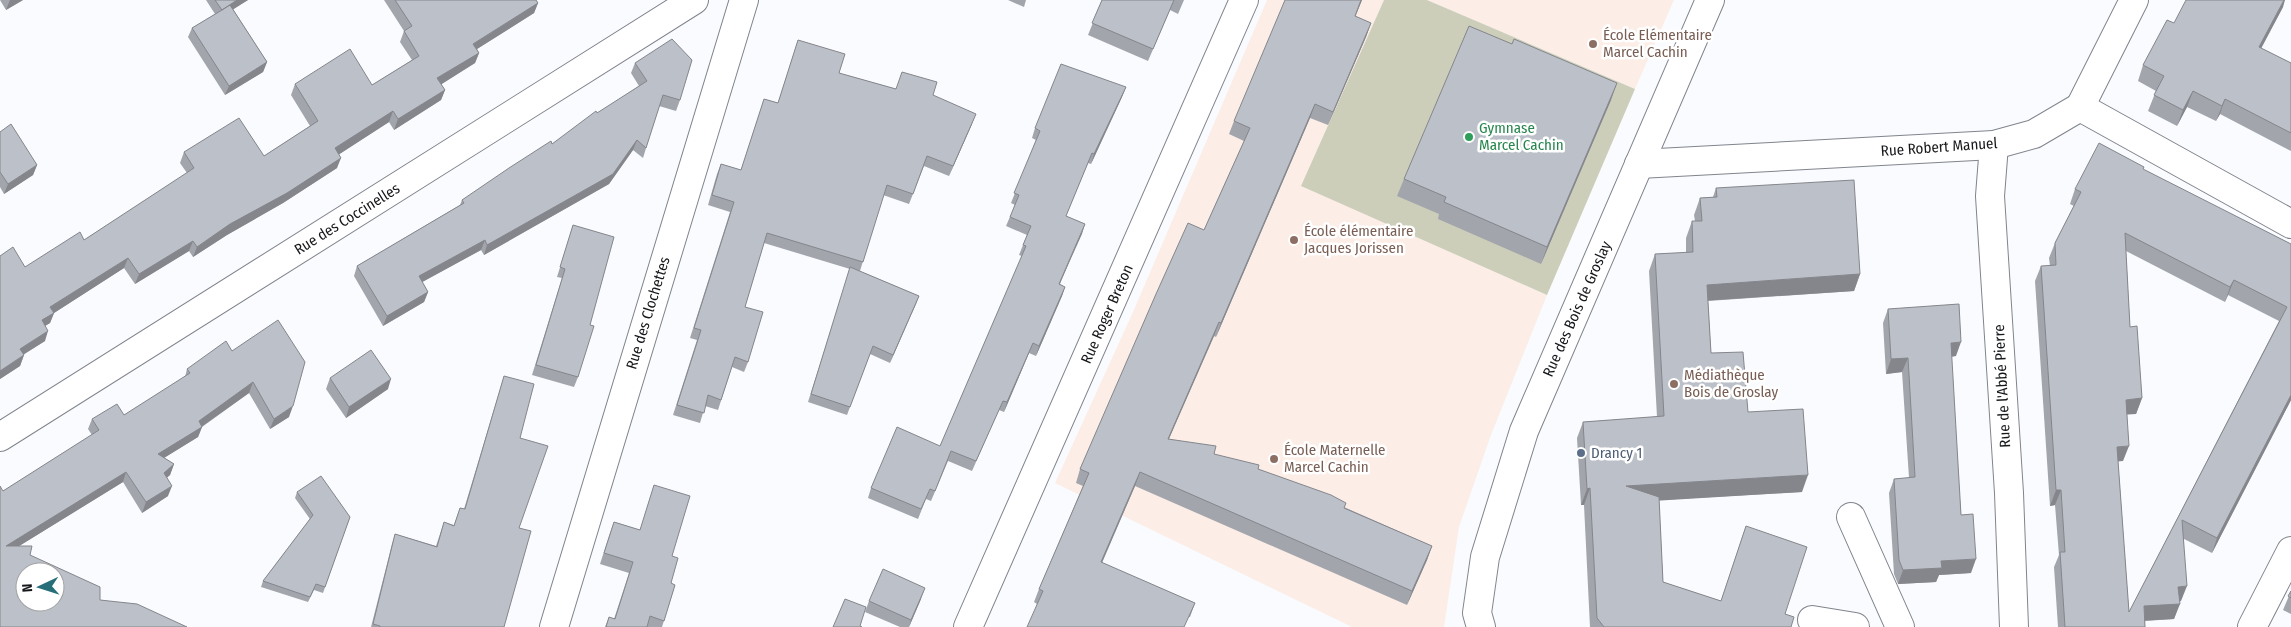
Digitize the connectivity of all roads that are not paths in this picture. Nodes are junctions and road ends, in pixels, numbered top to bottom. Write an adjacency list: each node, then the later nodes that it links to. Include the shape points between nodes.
1 (694, 0): 10 (street, Rue des Coccinelles)
2 (744, 0): 15 (street, Rue des Clochettes)
3 (1244, 0): 16 (street, Rue Roger Breton)
4 (1710, 0): 8 (street, Rue des Bois de Groslay)
5 (2134, 0): 6 (street)
6 (2080, 107): 7 (street, Rue Robert Manuel, via 2034,134); 9 (street)
7 (1994, 145): 8 (street, Rue Robert Manuel); 19 (street, Rue de l'Abbé Pierre, via 1990,196)
8 (1639, 164): 14 (street, Rue des Bois de Groslay, via 1524,431 1485,557)
9 (2291, 224)
10 (0, 437)
11 (1851, 517): 18 (street)
12 (2291, 551): 20 (street)
13 (1812, 620): 17 (street)
14 (1476, 622)
15 (554, 627)
16 (968, 627)
17 (1855, 627)
18 (1900, 627)
19 (2014, 627)
20 (2252, 627)

